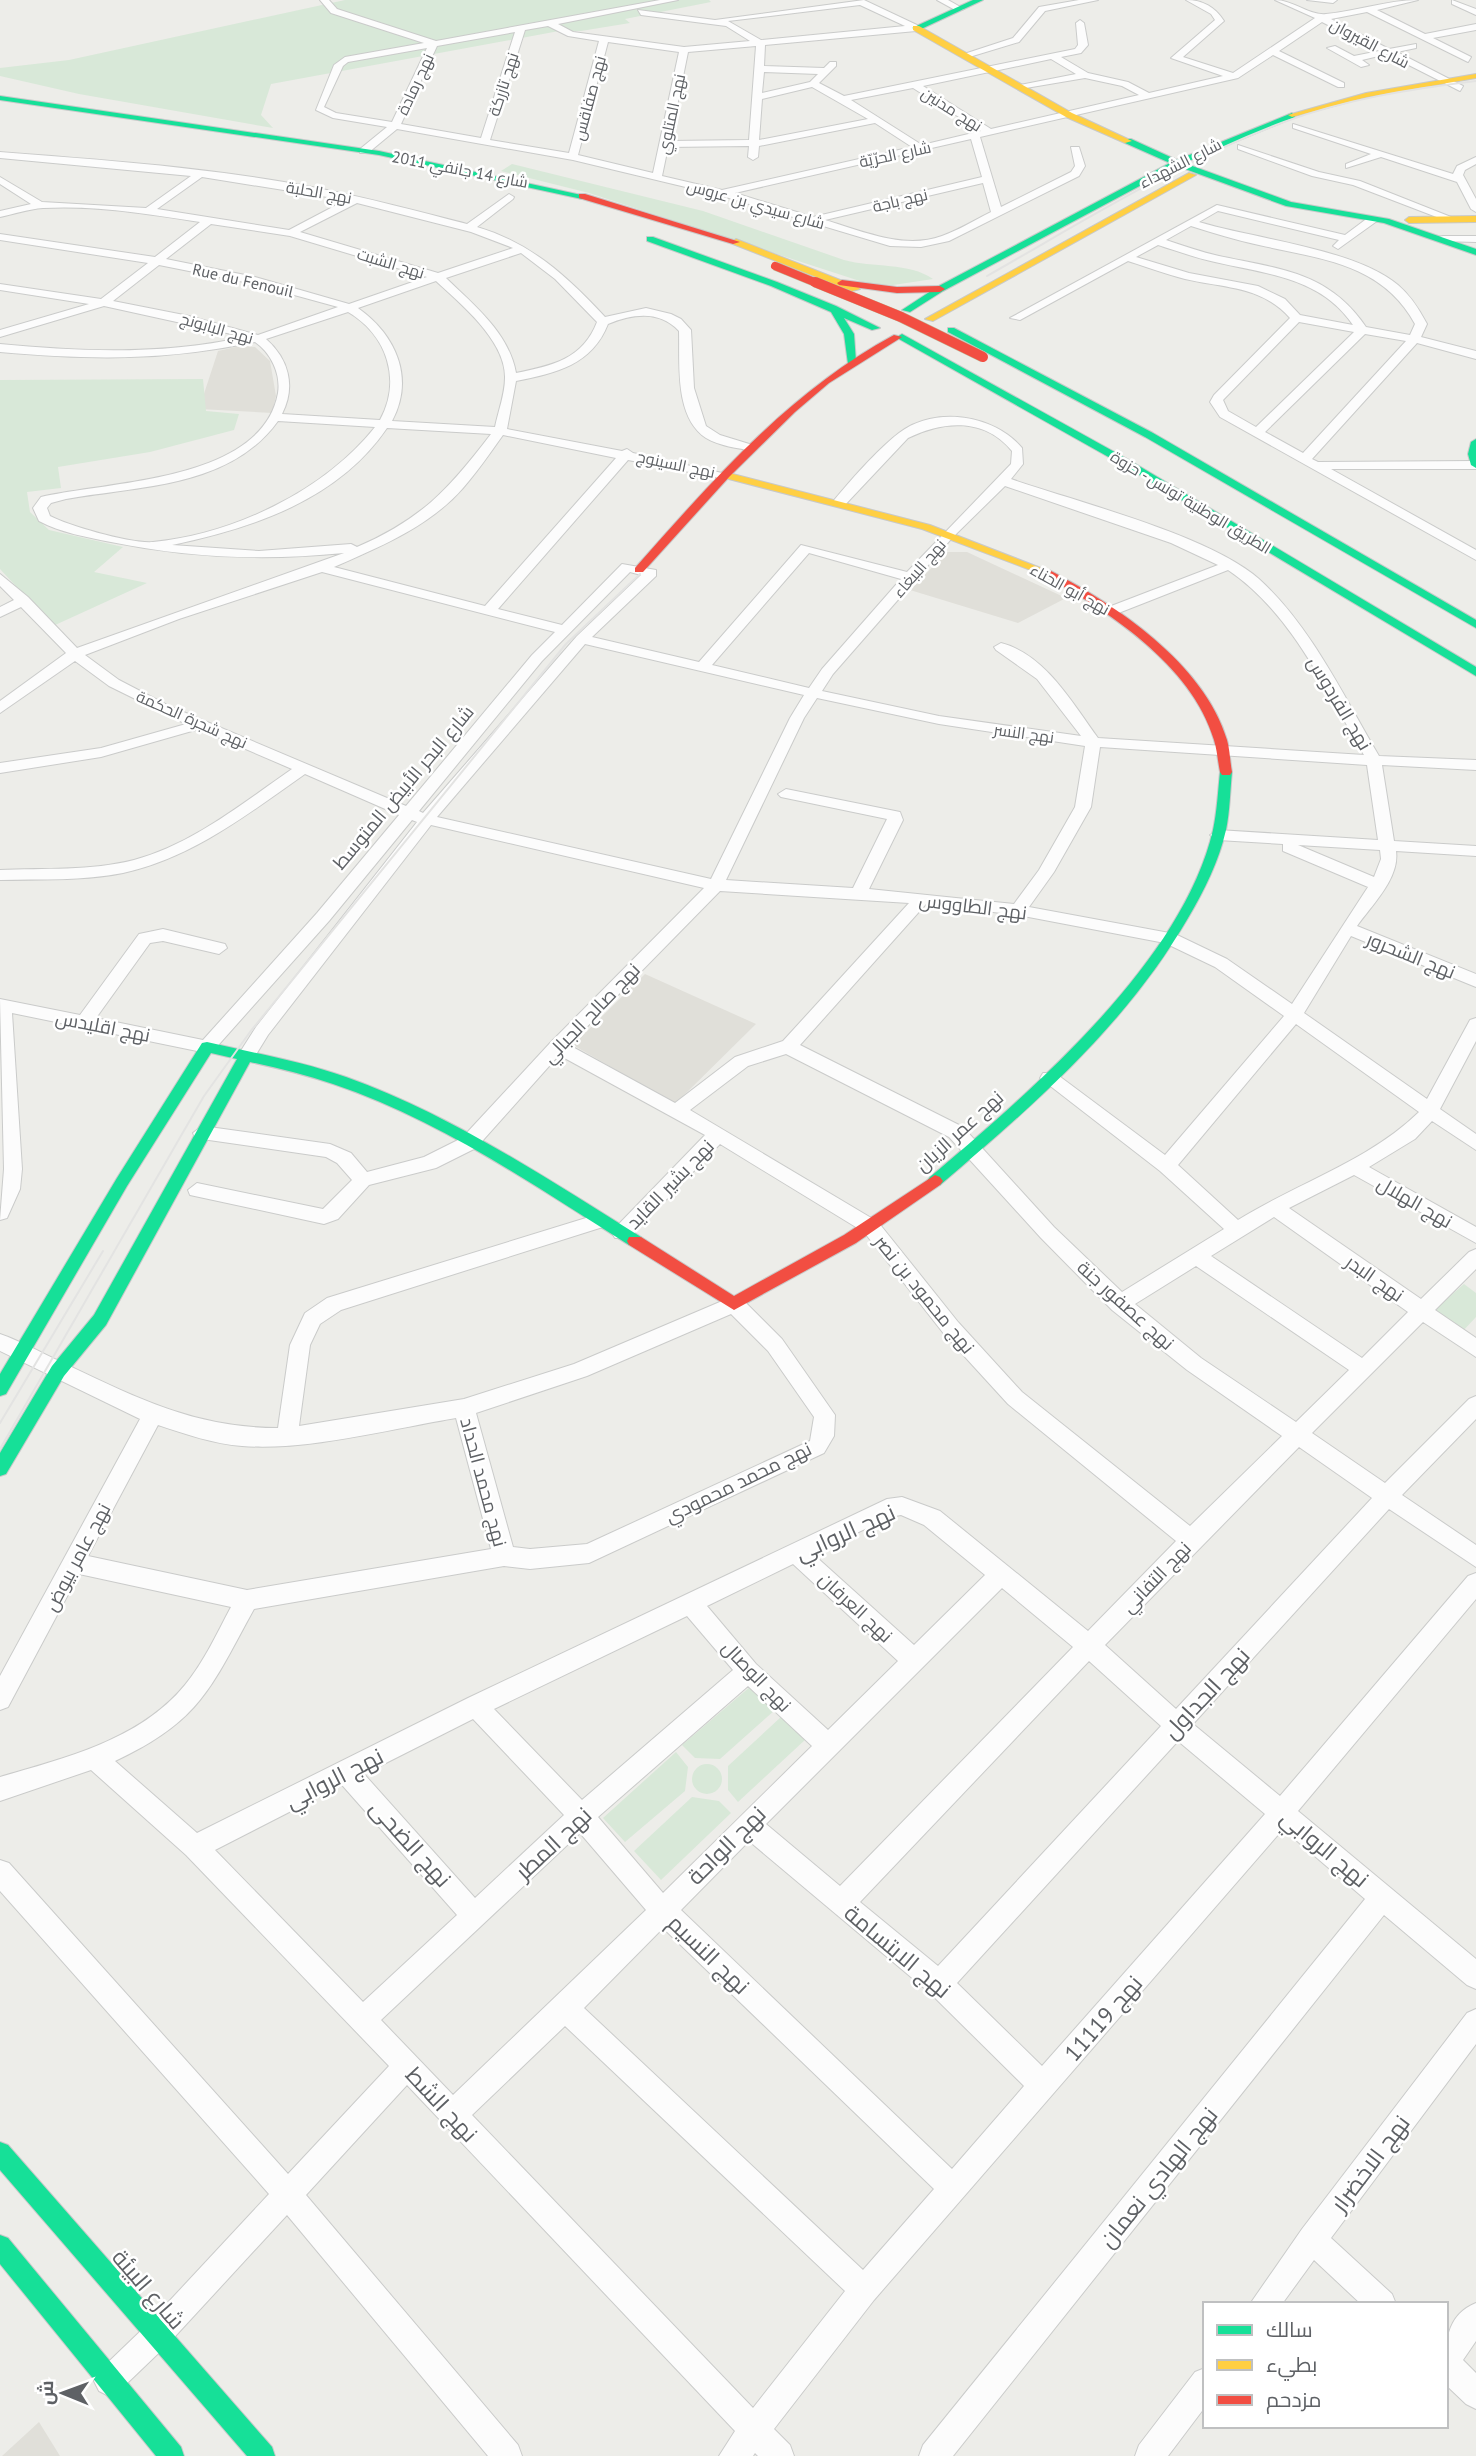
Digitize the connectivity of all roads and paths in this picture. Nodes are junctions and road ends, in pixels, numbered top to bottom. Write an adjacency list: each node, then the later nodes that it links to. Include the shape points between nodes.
1 (324, 0): 34 (street, via 334,11)
2 (596, 0): 20 (street)
3 (674, 0): 18 (street)
4 (941, 0): 19 (street)
5 (979, 0): 19 (main road)
6 (1031, 0): 16 (street)
7 (1094, 0): 16 (street)
8 (1190, 0): 49 (street, via 1214,12 1220,21 1176,58)
9 (1311, 0): 10 (street)
10 (1333, 0)
11 (1359, 0): 17 (street)
12 (1414, 0): 17 (street)
13 (859, 1): 24 (street); 30 (street)
14 (1282, 1): 22 (street); 23 (street, شارع القيروان)
15 (1455, 2): 21 (street)
16 (1048, 7): 41 (street, via 1038,12 1016,40)
17 (1371, 8): 23 (street); 31 (street)
18 (622, 9): 20 (street); 24 (street)
19 (960, 9): 30 (main road)
20 (610, 11): 25 (street)
21 (1476, 12)
22 (1288, 15)
23 (1322, 18): 32 (street, شارع الحرّيّة); 40 (street, شارع القيروان)
24 (710, 21): 35 (street, via 733,26)
25 (550, 23): 29 (street); 33 (street, via 571,34)
26 (1080, 23): 42 (street, via 1082,49)
27 (1290, 26): 32 (street)
28 (1476, 27): 31 (street)
29 (521, 28): 34 (street); 69 (street, نهج تازركة)
30 (916, 28): 35 (street); 41 (main road)
31 (1423, 37): 44 (street)
32 (1292, 38): 39 (street, شارع الحرّيّة)
33 (604, 39): 38 (street); 78 (street, نهج صفاقس)
34 (434, 43): 65 (street, نهج رمادة); 65 (street, شارع سيدي بن عروس, via 342,61 318,108 326,114)
35 (761, 44): 38 (street); 47 (street)
36 (1413, 46): 40 (street)
37 (1332, 48): 43 (street)
38 (684, 50): 70 (street, نهج المتلوي)
39 (1273, 51): 49 (street, شارع الحرّيّة); 54 (street)
40 (1385, 52): 43 (street); 51 (street, شارع القيروان)
41 (966, 55): 46 (main road)
42 (1052, 56): 46 (street); 48 (street)
43 (1354, 59): 45 (street)
44 (1468, 59)
45 (1364, 65)
46 (987, 67): 52 (street); 56 (main road)
47 (762, 69): 53 (street, via 830,67); 58 (street)
48 (1085, 75): 56 (street); 59 (street, via 1125,84)
49 (1235, 76): 59 (street, شارع الحرّيّة)
50 (1476, 76): 51 (main road, شارع الشهداء)
51 (1442, 80): 55 (street, شارع القيروان); 81 (main road, شارع الشهداء, via 1281,118)
52 (914, 84): 61 (street); 67 (street, نهج مدنين)
53 (813, 85): 58 (street); 61 (street)
54 (1341, 86)
55 (1468, 87): 57 (main road); 66 (main road, شارع الشهداء, via 1397,98)
56 (1023, 88): 63 (main road)
57 (1476, 95)
58 (758, 97): 71 (street)
59 (1150, 97): 63 (street, شارع الحرّيّة)
60 (0, 98): 75 (main road, شارع 14 جانفي 2011)
61 (843, 99): 64 (street)
62 (5, 110): 91 (main road, شارع 14 جانفي 2011, via 348,158)
63 (1069, 115): 67 (street, شارع الحرّيّة); 81 (main road)
64 (876, 120): 71 (street); 73 (street)
65 (396, 125): 69 (street, شارع سيدي بن عروس); 75 (street)
66 (1296, 126): 72 (main road, شارع الشهداء); 77 (street)
67 (991, 133): 68 (street, شارع الحرّيّة)
68 (975, 136): 73 (street, شارع الحرّيّة); 87 (street)
69 (485, 140): 78 (street, شارع سيدي بن عروس)
70 (664, 144): 71 (street); 86 (street, نهج المتلوي)
71 (755, 145): 79 (street)
72 (1242, 147): 83 (main road, شارع الشهداء); 101 (street)
73 (922, 149): 90 (street, شارع الحرّيّة)
74 (1075, 149): 99 (street, شارع سيدي بن عروس, via 1080,166 1075,174)
75 (365, 151): 84 (main road, شارع 14 جانفي 2011)
76 (0, 155): 85 (street, نهج الحلبة)
77 (1377, 155): 82 (street); 89 (street, via 1393,156)
78 (573, 157): 86 (street, شارع سيدي بن عروس)
79 (753, 157)
80 (1476, 160): 89 (street, via 1461,168)
81 (1179, 164): 83 (main road); 124 (main road, شارع الشهداء)
82 (1350, 166)
83 (1198, 171): 104 (main road, via 1289,204); 125 (main road, شارع الشهداء)
84 (478, 172): 120 (main road, via 646,221); 122 (main road, شارع 14 جانفي 2011, via 641,211)
85 (198, 175): 94 (street, نهج الحلبة); 98 (street)
86 (657, 177): 92 (street, شارع سيدي بن عروس)
87 (987, 179): 99 (street); 103 (street, نهج باجة)
88 (0, 180): 96 (street)
89 (1460, 180): 97 (street)
90 (761, 182): 92 (street); 93 (street, شارع الحرّيّة)
91 (459, 183): 95 (main road, شارع 14 جانفي 2011); 120 (main road, via 501,187 557,201)
92 (692, 185): 93 (street, شارع سيدي بن عروس)
93 (722, 193): 103 (street, شارع سيدي بن عروس)
94 (356, 199): 107 (street, نهج الحلبة); 108 (street)
95 (514, 199): 107 (street)
96 (40, 205): 98 (street); 100 (street)
97 (1476, 209)
98 (148, 211): 105 (street)
99 (997, 213): 103 (street, شارع سيدي بن عروس, via 945,239 921,244 877,241)
100 (0, 214)
101 (1451, 219): 102 (main road); 104 (main road)
102 (1476, 219)
103 (812, 220)
104 (1380, 220): 111 (street); 112 (main road)
105 (207, 222): 108 (street, نهج الشبت); 119 (street)
106 (1191, 223): 111 (street, via 1217,208); 114 (street); 117 (street)
107 (469, 228): 115 (street, نهج الحلبة)
108 (291, 233): 121 (street, نهج الشبت)
109 (633, 233): 128 (main road)
110 (0, 237): 119 (street, Rue du Fenouil)
111 (1348, 239): 117 (street)
112 (1443, 239): 113 (street); 116 (main road)
113 (1476, 239)
114 (1158, 241): 118 (street); 135 (street, via 1315,283 1344,303)
115 (521, 249): 121 (street); 133 (street, نهج الحلبة, via 546,264)
116 (1476, 251)
117 (1326, 255): 139 (street, via 1377,277 1408,300 1421,324)
118 (1128, 258): 130 (street); 131 (street, via 1187,276 1254,288 1281,301)
119 (159, 261): 126 (street); 127 (street, Rue du Fenouil, via 243,276)
120 (772, 269): 141 (main road, bridge, via 880,308)
121 (438, 277): 127 (street); 144 (street, نهج الشبت, via 484,320 508,362)
122 (842, 283): 124 (main road); 129 (main road, شارع 14 جانفي 2011)
123 (0, 287): 126 (street, نهج البابونج)
124 (940, 289): 129 (main road, شارع الشهداء)
125 (962, 302): 132 (main road, شارع الشهداء); 141 (main road, via 963,324)
126 (103, 303): 136 (street); 138 (street, نهج البابونج, via 187,318)
127 (349, 307): 138 (street); 146 (street, Rue du Fenouil, via 382,338 398,369 399,387)
128 (833, 308): 134 (main road); 143 (main road, via 849,334)
129 (905, 310): 132 (main road, الطريق الوطنية تونس - حزوة); 134 (main road, via 877,317)
130 (1016, 318)
131 (1296, 318): 135 (street); 148 (street, via 1217,398 1224,414)
132 (931, 320): 137 (main road, via 929,331); 141 (main road, الطريق الوطنية تونس - حزوة)
133 (603, 323): 144 (street, via 598,339 573,361); 150 (street, via 634,312 657,313 679,322 685,330 696,425 713,438)
134 (876, 329): 137 (main road, الطريق الوطنية تونس - حزوة); 143 (main road, شارع البحر الأبيض المتوسط)
135 (1362, 330): 139 (street); 148 (street)
136 (0, 334)
137 (899, 337): 143 (main road, شارع البحر الأبيض المتوسط); 180 (main road, الطريق الوطنية تونس - حزوة, via 1125,462)
138 (259, 338): 140 (street, via 197,351 110,356); 145 (street, نهج البابونج, via 278,360 283,374 285,390)
139 (1414, 339): 142 (street); 152 (street)
140 (0, 348)
141 (980, 355): 172 (main road, الطريق الوطنية تونس - حزوة, via 1149,435); 175 (main road); 178 (main road)
142 (1476, 355)
143 (856, 359): 150 (main road, شارع البحر الأبيض المتوسط)
144 (511, 378): 147 (street)
145 (277, 417): 146 (street, نهج السينوج); 159 (street, via 243,449 206,469 61,496 41,504 41,514 54,524)
146 (387, 424): 147 (street, نهج السينوج); 159 (street, via 313,493 242,524)
147 (500, 431): 151 (street, نهج السينوج); 158 (street, via 458,485 424,516)
148 (1258, 432): 152 (street)
149 (1476, 442): 153 (main road)
150 (753, 447): 154 (main road, شارع البحر الأبيض المتوسط)
151 (627, 453): 154 (street, نهج السينوج); 169 (street)
152 (1312, 461): 153 (street); 161 (street)
153 (1476, 465)
154 (725, 475): 156 (main road, نهج أبو الحناء); 164 (main road, شارع البحر الأبيض المتوسط)
155 (1003, 481): 156 (street, نهج الببغاء, via 1017,464 1018,451 1012,440 977,423 932,423 904,435); 157 (street, نهج الببغاء); 162 (street, نهج الفردوس, via 1176,540)
156 (838, 503): 157 (main road, نهج أبو الحناء)
157 (947, 535): 165 (street, نهج الببغاء); 170 (main road, نهج أبو الحناء, via 1031,566)
158 (373, 545): 160 (street); 163 (street)
159 (148, 546): 160 (street, via 205,555)
160 (268, 556): 167 (street)
161 (1476, 556)
162 (1228, 565): 170 (street); 186 (street, نهج الفردوس, via 1264,590 1282,611)
163 (321, 568): 167 (street); 169 (street)
164 (639, 570): 173 (street, شارع البحر الأبيض المتوسط, via 627,567); 174 (street, شارع البحر الأبيض المتوسط, via 651,573)
165 (911, 577): 179 (street, via 806,548); 181 (street, نهج الببغاء)
166 (0, 578): 168 (street, نهج شجرة الحكمة)
167 (276, 582): 177 (street)
168 (23, 600): 171 (street); 177 (street, نهج شجرة الحكمة)
169 (489, 610): 173 (street)
170 (1111, 611): 185 (main road, نهج أبو الحناء, via 1177,672 1208,714)
171 (0, 613)
172 (1476, 625)
173 (564, 630): 191 (street, شارع البحر الأبيض المتوسط)
174 (582, 639): 179 (street, نهج النسر); 191 (street, شارع البحر الأبيض المتوسط)
175 (1476, 640)
176 (1001, 647): 184 (street, via 1038,670)
177 (75, 654): 182 (street); 183 (street, نهج شجرة الحكمة, via 114,683)
178 (1476, 657)
179 (703, 666): 181 (street, نهج النسر)
180 (1476, 672)
181 (814, 692): 184 (street, نهج النسر, via 919,717); 199 (street, نهج الببغاء)
182 (0, 709)
183 (199, 724): 188 (street, via 81,757); 189 (street, نهج شجرة الحكمة)
184 (1093, 742): 185 (street, نهج النسر); 203 (street, via 1083,807)
185 (1223, 751): 186 (street, نهج النسر); 192 (main road, نهج أبو الحناء, via 1226,800)
186 (1374, 760): 187 (street, نهج النسر); 194 (street, نهج الفردوس)
187 (1476, 765)
188 (0, 768)
189 (304, 768): 191 (street, نهج شجرة الحكمة); 198 (street, via 178,849 140,864 111,870)
190 (786, 794): 201 (street, via 894,815)
191 (416, 816): 199 (street, نهج الطاووس); 213 (street, شارع البحر الأبيض المتوسط); 215 (street, شارع البحر الأبيض المتوسط)
192 (1219, 835): 193 (street); 205 (main road, نهج أبو الحناء, via 1194,900)
193 (1273, 839): 194 (street); 200 (street)
194 (1386, 848): 195 (street); 200 (street, نهج الفردوس, via 1388,868)
195 (1436, 849): 196 (street); 197 (street)
196 (1476, 851)
197 (1476, 864)
198 (0, 876)
199 (716, 885): 201 (street, نهج الطاووس); 212 (street, نهج صالح الجبالي)
200 (1378, 885): 204 (street, نهج الفردوس)
201 (858, 895): 202 (street, نهج الطاووس)
202 (922, 898): 203 (street, نهج الطاووس); 214 (street)
203 (1018, 910): 205 (street, نهج الطاووس)
204 (1347, 928): 207 (street, نهج الشحرور); 209 (street, نهج الفردوس)
205 (1169, 938): 209 (street, نهج الطاووس, via 1221,963); 216 (main road, نهج عمر الزيان, via 1111,1012)
206 (219, 948): 210 (street, via 163,935 145,938)
207 (1476, 981)
208 (2, 1005): 210 (street, نهج اقليدس); 229 (street, via 13,1169 11,1189)
209 (1294, 1015): 218 (street, نهج الطاووس); 224 (street, نهج الفردوس)
210 (84, 1022): 213 (street, نهج اقليدس)
211 (1476, 1024): 218 (street)
212 (557, 1046): 217 (street, نهج محمود بن نصر); 221 (street, نهج صالح الجبالي)
213 (207, 1047): 215 (main road, نهج محمد محمودي); 242 (main road)
214 (788, 1047): 217 (street, via 771,1048 742,1060); 223 (street, نهج عصفور جنة, via 939,1122)
215 (246, 1057): 219 (main road); 221 (main road, نهج محمد محمودي, via 352,1086)
216 (1049, 1078): 223 (main road, نهج عمر الزيان); 224 (street)
217 (676, 1112): 220 (street, نهج محمود بن نصر)
218 (1429, 1113): 222 (street, نهج الطاووس); 225 (street, via 1408,1134)
219 (202, 1133): 226 (street, via 330,1152 344,1158); 244 (main road, via 100,1320)
220 (718, 1134): 231 (street, نهج محمود بن نصر); 233 (street, نهج بشير القايد)
221 (469, 1143): 226 (street, via 429,1163); 230 (main road, نهج محمد محمودي)
222 (1476, 1143)
223 (973, 1146): 231 (main road, نهج عمر الزيان, via 934,1182); 238 (street, نهج عصفور جنة, via 1026,1210)
224 (1167, 1166): 232 (street)
225 (1354, 1167): 228 (street); 234 (street, نهج الهلال)
226 (363, 1180): 227 (street, via 324,1217)
227 (197, 1190)
228 (1274, 1206): 232 (street); 239 (street, نهج البدر)
229 (0, 1213)
230 (599, 1221): 233 (main road, نهج محمد محمودي); 250 (street, via 334,1304 312,1319 300,1345)
231 (871, 1227): 237 (main road, نهج عمر الزيان); 253 (street, نهج محمود بن نصر, via 951,1328 1015,1398)
232 (1236, 1230): 235 (street)
233 (622, 1234): 237 (main road, نهج محمد محمودي)
234 (1476, 1236)
235 (1195, 1255): 238 (street); 243 (street)
236 (1476, 1257): 239 (street, نهج التفاني)
237 (734, 1304): 247 (street, via 580,1370); 255 (street, نهج محمد محمودي, via 775,1345 824,1415 823,1436 817,1447 589,1553 530,1559)
238 (1119, 1304): 249 (street, نهج عصفور جنة, via 1194,1364)
239 (1422, 1312): 241 (street, نهج البدر); 243 (street, نهج التفاني)
240 (0, 1342): 242 (street)
241 (1476, 1349)
242 (20, 1353): 244 (street); 245 (main road)
243 (1364, 1370): 249 (street, نهج التفاني)
244 (58, 1371): 248 (street); 251 (main road)
245 (0, 1389)
246 (1476, 1405): 252 (street, نهج الجداول)
247 (464, 1408): 250 (street); 255 (street, نهج محمد الحداد)
248 (153, 1415): 250 (street, via 241,1437); 257 (street, نهج عامر بيوض)
249 (1299, 1436): 252 (street, نهج عصفور جنة); 253 (street, نهج التفاني)
250 (287, 1437)
251 (0, 1469)
252 (1387, 1496): 256 (street, نهج عصفور جنة); 267 (street, نهج الجداول)
253 (1191, 1541): 262 (street, نهج التفاني)
254 (797, 1553): 258 (street, نهج الروابي, via 887,1508 902,1506 932,1518); 261 (street, نهج الروابي); 263 (street, نهج العرفان)
255 (504, 1556): 260 (street, نهج محمد محمودي)
256 (1476, 1557)
257 (74, 1563): 260 (street, نهج محمد محمودي); 265 (street, نهج عامر بيوض)
258 (1000, 1575): 262 (street, نهج الروابي); 263 (street, نهج الواحة)
259 (1476, 1583): 272 (street, نهج 11119)
260 (247, 1600): 269 (street, via 193,1694 153,1727)
261 (690, 1603): 264 (street, نهج الوصال); 266 (street, نهج الروابي)
262 (1089, 1646): 267 (street, نهج الروابي); 278 (street, نهج التفاني)
263 (915, 1661): 268 (street, نهج الواحة)
264 (748, 1671): 268 (street, نهج الوصال); 273 (street, نهج المطر)
265 (0, 1699)
266 (476, 1706): 270 (street, نهج الروابي); 273 (street, نهج النسيم)
267 (1177, 1725): 272 (street, نهج الروابي); 282 (street, نهج الجداول)
268 (827, 1745): 274 (street, نهج الواحة)
269 (97, 1760): 271 (street); 275 (street, نهج الشط)
270 (346, 1772): 275 (street, نهج الروابي); 280 (street, نهج الضحى)
271 (0, 1789)
272 (1282, 1812): 277 (street, نهج الروابي); 287 (street, نهج 11119)
273 (581, 1816): 279 (street, نهج النسيم); 280 (street, نهج المطر)
274 (747, 1824): 278 (street, نهج الابتسامة); 279 (street, نهج الواحة)
275 (195, 1847): 284 (street, نهج الشط)
276 (0, 1872): 291 (street)
277 (1382, 1897): 281 (street, نهج الروابي); 310 (street, نهج الهادي نعمان)
278 (841, 1903): 282 (street, نهج الابتسامة)
279 (662, 1910): 283 (street, نهج الواحة); 290 (street, نهج النسيم)
280 (475, 1916): 284 (street, نهج المطر)
281 (1476, 1976)
282 (939, 1983): 287 (street, نهج الابتسامة)
283 (565, 2008): 288 (street, نهج الواحة); 294 (street)
284 (363, 2020): 286 (street, نهج الشط)
285 (1476, 2022): 292 (street, نهج الاخضرار)
286 (407, 2066): 288 (street, نهج الشط); 291 (street)
287 (1043, 2086): 290 (street, نهج 11119)
288 (452, 2115): 304 (street, نهج الشط)
289 (0, 2153): 298 (main road, شارع البيئة)
290 (954, 2190): 294 (street, نهج 11119)
291 (288, 2195): 298 (street); 307 (street)
292 (1312, 2239): 295 (street, نهج الاخضرار); 296 (street)
293 (0, 2246): 301 (main road)
294 (864, 2290): 304 (street, نهج 11119)
295 (1265, 2302)
296 (1380, 2302)
297 (1476, 2317): 299 (street)
298 (158, 2334): 301 (street); 306 (main road, شارع البيئة)
299 (1448, 2359)
300 (1448, 2364): 303 (street)
301 (109, 2381): 305 (main road)
302 (1203, 2385): 311 (street)
303 (1476, 2393)
304 (756, 2431): 308 (street, نهج 11119); 309 (street, نهج الشط)
305 (172, 2456)
306 (263, 2456)
307 (507, 2456)
308 (734, 2456)
309 (779, 2456)
310 (934, 2456)
311 (1150, 2456)

